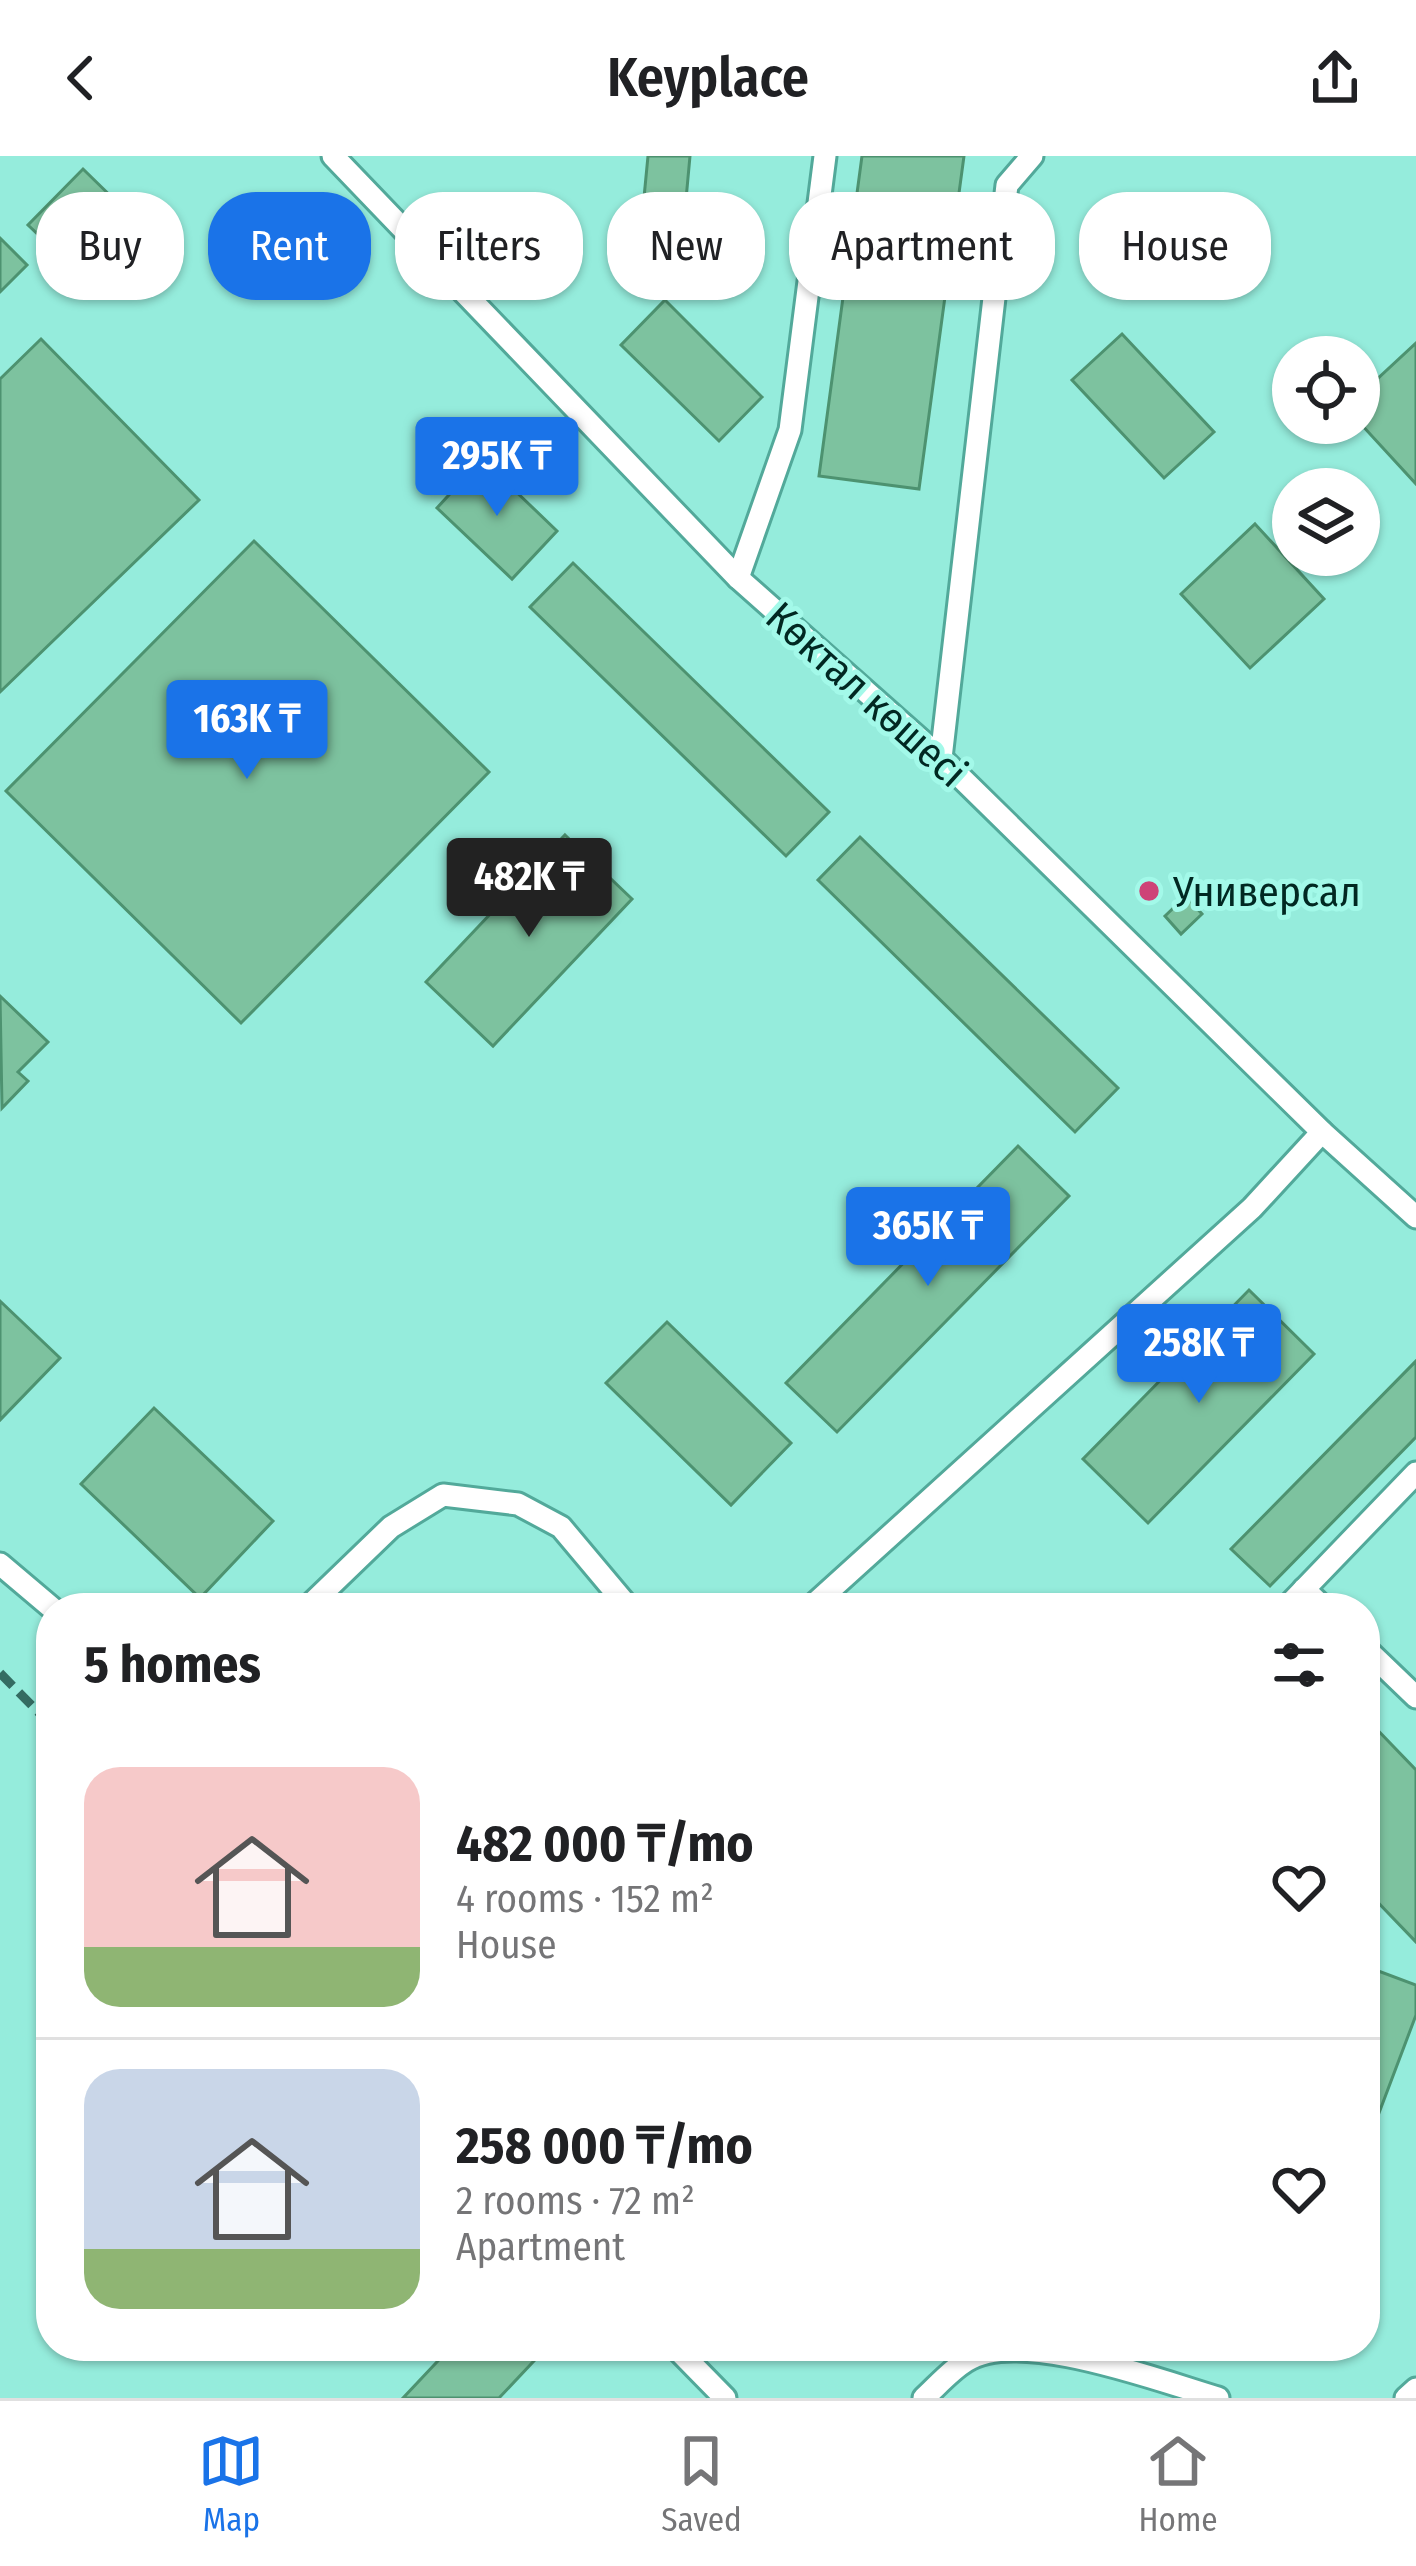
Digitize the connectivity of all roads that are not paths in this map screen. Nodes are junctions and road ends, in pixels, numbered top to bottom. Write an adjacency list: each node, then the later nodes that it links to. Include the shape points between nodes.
1 (333, 156): 4 (lane, Көктал көшесі)
2 (825, 156): 4 (lane, via 790,430)
3 (1032, 156): 5 (lane, via 1007,185)
4 (738, 578): 5 (lane, Көктал көшесі)
5 (941, 758): 6 (lane, Көктал көшесі)
6 (1322, 1132): 7 (lane, Көктал көшесі); 13 (lane, via 1252,1208)
7 (1416, 1217)
8 (1416, 1473): 10 (lane)
9 (0, 1564): 16 (lane)
10 (1304, 1589): 14 (lane); 15 (lane)
11 (323, 1593): 12 (lane, via 391,1527 443,1496 518,1504 561,1527)
12 (616, 1593)
13 (827, 1593)
14 (1300, 1593)
15 (1308, 1593)
16 (36, 1594)
17 (1380, 1662): 18 (lane)
18 (1416, 1697)
19 (689, 2361): 23 (lane)
20 (966, 2361): 24 (lane)
21 (1092, 2361): 25 (lane)
22 (1416, 2389): 26 (lane)
23 (725, 2398)
24 (924, 2398)
25 (1218, 2398)
26 (1406, 2398)

